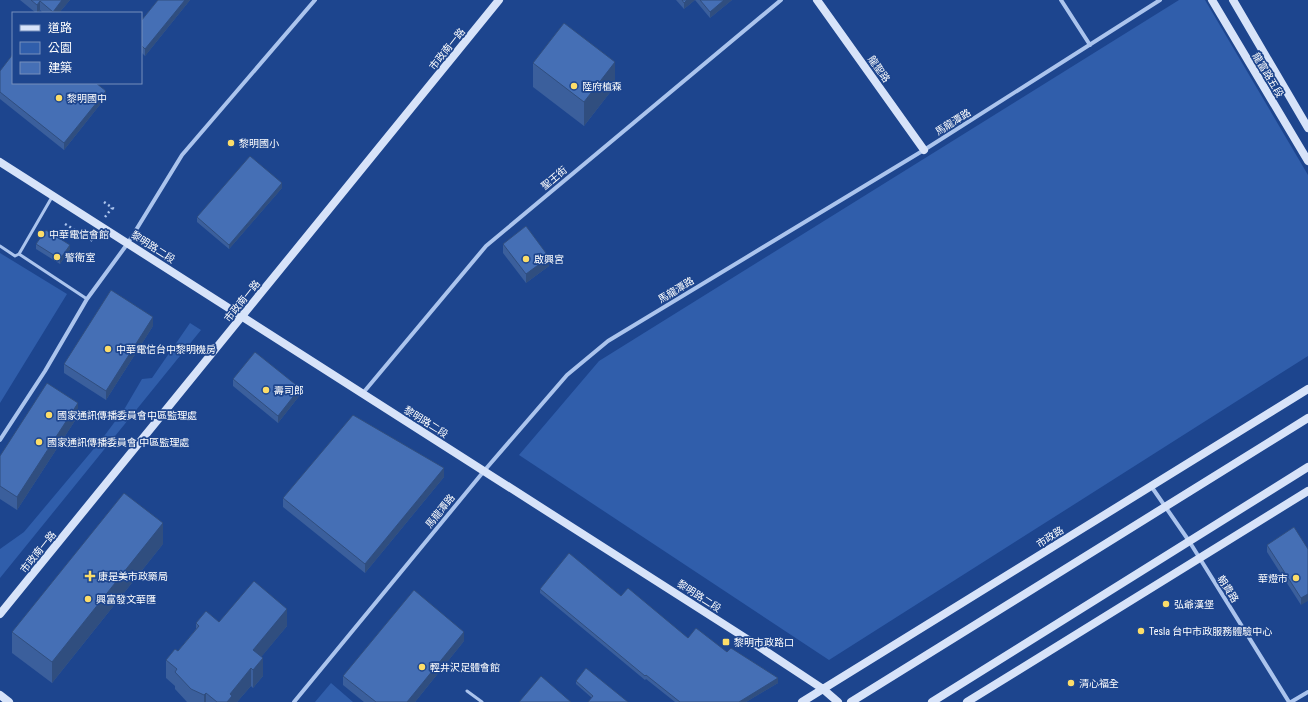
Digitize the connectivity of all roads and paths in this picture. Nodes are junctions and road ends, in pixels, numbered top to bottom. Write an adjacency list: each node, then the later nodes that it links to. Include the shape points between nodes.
1 (315, 0): 19 (street, via 182,155)
2 (500, 0): 23 (street, 市政南一路)
3 (782, 0): 25 (street, 聖王街, via 486,246)
4 (817, 0): 11 (street, 龍聖路)
5 (1061, 0): 9 (street)
6 (1160, 0): 9 (street, 馬龍潭路)
7 (1212, 0): 12 (street, 龍富路五段)
8 (1233, 0): 10 (street, 龍富路五段)
9 (1090, 45): 11 (street, 馬龍潭路)
10 (1308, 128)
11 (924, 150): 29 (street, 馬龍潭路, via 608,340 568,375)
12 (1308, 161)
13 (0, 162): 14 (street, 黎明路二段)
14 (53, 195): 19 (street, 黎明路二段); 21 (lane)
15 (104, 202): 16 (path)
16 (114, 209)
17 (64, 224): 18 (path)
18 (93, 241)
19 (128, 243): 22 (street); 23 (street, 黎明路二段)
20 (0, 246): 21 (lane, via 15,256)
21 (19, 254): 22 (lane)
22 (87, 299): 27 (street, via 45,371)
23 (242, 317): 25 (street, 黎明路二段); 35 (street, 市政南一路)
24 (1308, 389): 30 (street, 市政路)
25 (363, 394): 29 (street, 黎明路二段)
26 (1308, 418): 32 (street)
27 (0, 440)
28 (1308, 467): 33 (street)
29 (484, 471): 36 (street, 黎明路二段); 41 (street, 馬龍潭路)
30 (1151, 486): 32 (street, 朝貴路); 36 (street, 市政路)
31 (1308, 491): 34 (street)
32 (1165, 506): 33 (street, 朝貴路); 45 (street)
33 (1189, 541): 34 (street, 朝貴路); 46 (street)
34 (1200, 558): 47 (street); 48 (street, 朝貴路)
35 (0, 614)
36 (823, 689): 43 (street, 市政路); 44 (street, 黎明路二段)
37 (467, 690): 42 (lane)
38 (1308, 692): 48 (street)
39 (0, 696): 40 (street)
40 (9, 702)
41 (294, 702)
42 (482, 702)
43 (802, 702)
44 (838, 702)
45 (851, 702)
46 (932, 702)
47 (968, 702)
48 (1290, 702)

